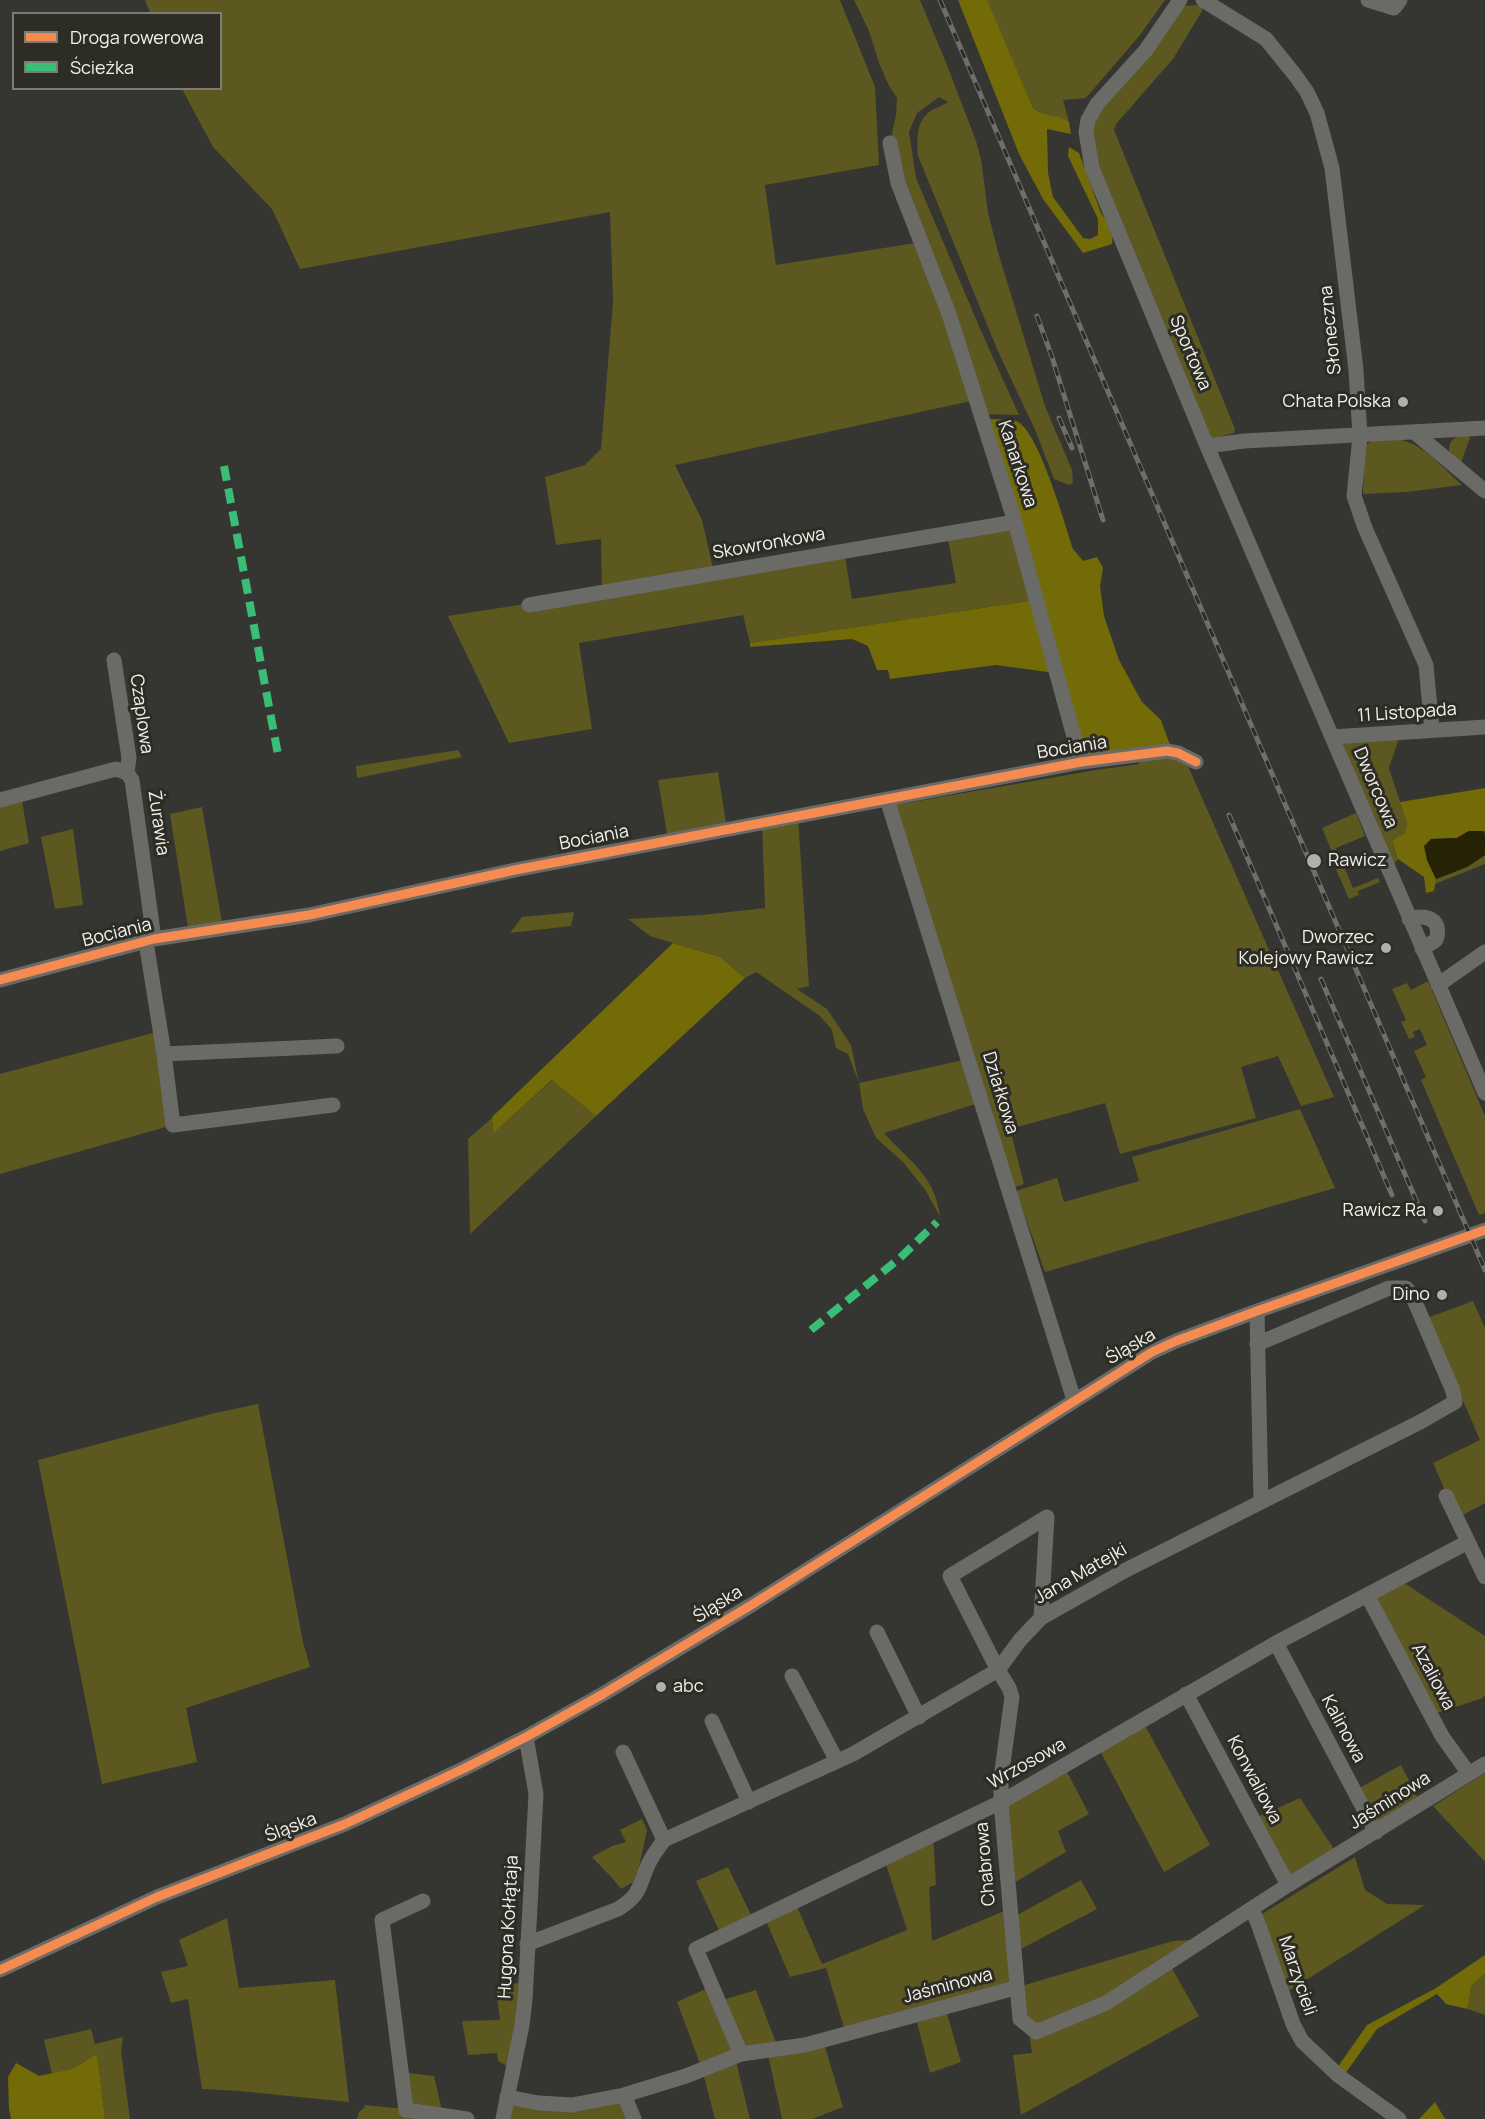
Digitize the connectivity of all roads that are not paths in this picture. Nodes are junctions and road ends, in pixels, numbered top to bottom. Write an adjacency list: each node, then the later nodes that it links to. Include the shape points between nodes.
1 (1180, 0): 9 (street, Sportowa, via 1146,50 1097,104 1086,132 1098,185)
2 (1203, 0): 8 (street, Słoneczna, via 1266,39 1307,92 1317,113 1332,165)
3 (1368, 0): 4 (street, via 1394,8)
4 (1400, 0)
5 (890, 143): 11 (street, Kanarkowa, via 898,183 949,314)
6 (1485, 428): 7 (street)
7 (1414, 432): 8 (street); 10 (street)
8 (1360, 436): 9 (street); 15 (street, Słoneczna, via 1354,496 1426,665)
9 (1207, 446): 16 (street, Sportowa)
10 (1485, 491)
11 (1015, 522): 12 (street, Skowronkowa); 17 (street, Kanarkowa)
12 (529, 604)
13 (114, 660): 19 (street, Czaplowa, via 129,758)
14 (1485, 727): 15 (street, 11 Listopada)
15 (1432, 730): 16 (street, 11 Listopada)
16 (1332, 738): 22 (street, Dworcowa)
17 (1081, 762): 18 (street, Bociania, via 1167,751); 20 (street, Bociania)
18 (1196, 762)
19 (127, 773): 21 (street, Żurawia, via 116,769); 23 (street, Żurawia, via 132,780)
20 (887, 799): 23 (street, Bociania, via 514,870 309,915); 35 (street, Działkowa)
21 (0, 800)
22 (1409, 919): 24 (street, Dworcowa); 24 (street, via 1427,916 1436,925 1436,940)
23 (150, 940): 26 (street, Bociania); 29 (street, Bociania)
24 (1422, 949): 27 (street, Dworcowa)
25 (1485, 952): 27 (street)
26 (0, 980)
27 (1438, 985): 30 (street, Dworcowa)
28 (337, 1046): 29 (street)
29 (164, 1054): 31 (street, Bociania, via 173,1125)
30 (1485, 1093)
31 (333, 1105)
32 (1485, 1230): 33 (street, Śląska)
33 (1257, 1311): 34 (street); 35 (street, Śląska, via 1152,1352)
34 (1257, 1344): 37 (street); 37 (street, Jana Matejki, via 1389,1288 1406,1288 1455,1402)
35 (1074, 1400): 49 (street, Śląska, via 724,1621)
36 (1446, 1496): 38 (street)
37 (1261, 1502): 41 (street, Jana Matejki)
38 (1468, 1542): 39 (street); 40 (street, Wrzosowa)
39 (1485, 1577)
40 (1367, 1595): 43 (street, Wrzosowa); 53 (street, Azaliowa, via 1442,1736)
41 (1041, 1618): 44 (street, Jana Matejki); 44 (street, Chabrowa, via 1047,1518 950,1576)
42 (877, 1632): 47 (street)
43 (1276, 1643): 46 (street, Wrzosowa); 56 (street, Kalinowa)
44 (998, 1670): 47 (street, Jana Matejki); 55 (street, Chabrowa, via 1012,1697)
45 (792, 1676): 51 (street)
46 (1186, 1694): 55 (street, Wrzosowa); 58 (street, Konwaliowa)
47 (919, 1717): 51 (street, Jana Matejki)
48 (712, 1721): 54 (street)
49 (526, 1737): 61 (street, Hugona Kołłątaja, via 536,1794); 62 (street, Śląska, via 345,1824 157,1897)
50 (623, 1752): 57 (street)
51 (837, 1761): 54 (street, Jana Matejki)
52 (1485, 1764): 53 (street, Jaśminowa)
53 (1469, 1774): 56 (street, Jaśminowa)
54 (748, 1802): 57 (street, Jana Matejki)
55 (1000, 1802): 63 (street, Chabrowa); 64 (street, Wrzosowa, via 696,1949)
56 (1376, 1832): 58 (street, Jaśminowa)
57 (664, 1840): 61 (street, via 632,1901)
58 (1288, 1885): 60 (street, Jaśminowa)
59 (423, 1901): 67 (street, via 382,1920 406,2110)
60 (1248, 1911): 63 (street, Jaśminowa, via 1106,2003 1036,2032 1020,2019); 70 (street, Marzycieli, via 1259,1926 1302,2041 1339,2076)
61 (528, 1944): 66 (street, Hugona Kołłątaja, via 522,2025)
62 (0, 1970)
63 (1015, 1988): 64 (street, Jaśminowa, via 806,2044)
64 (741, 2054): 65 (street, Jaśminowa)
65 (624, 2095): 66 (street, Jaśminowa, via 572,2105); 69 (street)
66 (507, 2097): 68 (street, Hugona Kołłątaja)
67 (467, 2119)
68 (503, 2119)
69 (634, 2119)
70 (1399, 2119)

